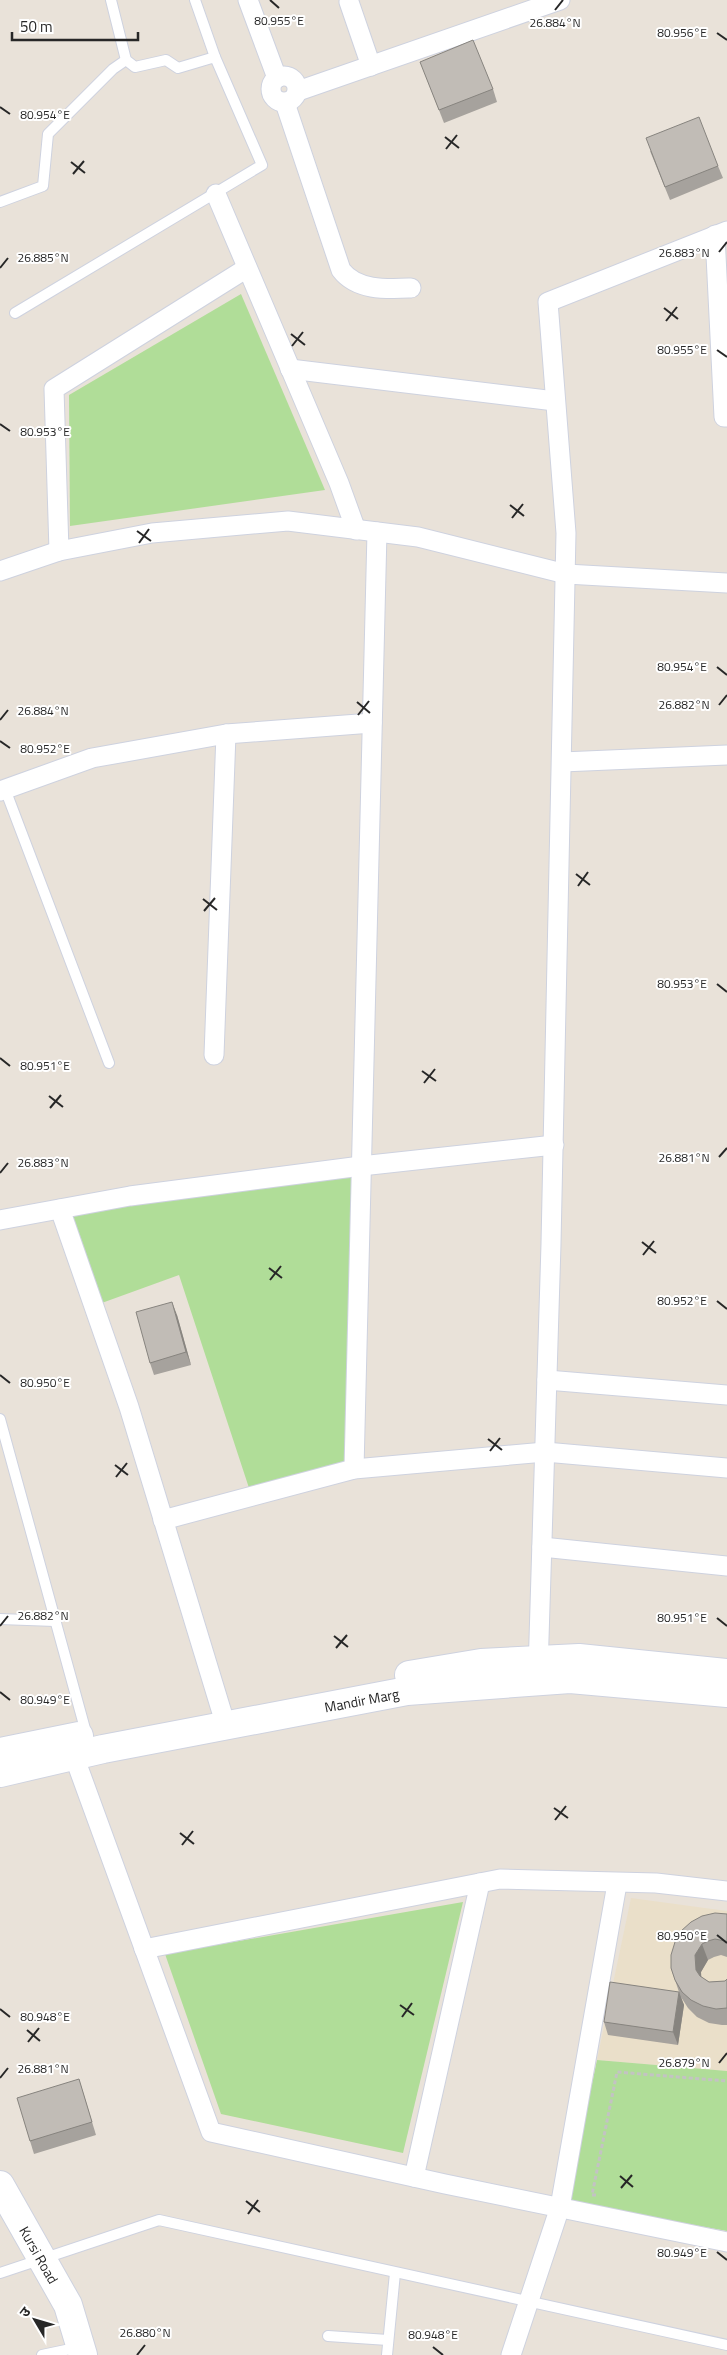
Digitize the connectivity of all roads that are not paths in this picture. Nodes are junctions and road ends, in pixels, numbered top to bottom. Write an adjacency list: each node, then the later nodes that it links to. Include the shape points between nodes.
1 (111, 0): 8 (lane)
2 (195, 0): 7 (lane)
3 (248, 0): 10 (street, via 277,78 271,93 276,100)
4 (560, 0): 6 (street)
5 (349, 2): 9 (street)
6 (526, 6): 9 (street)
7 (215, 57): 8 (lane, via 178,68 166,60 135,67); 11 (lane, via 262,165)
8 (126, 60): 12 (lane, via 48,134 42,186)
9 (371, 66): 10 (street)
10 (292, 97): 15 (street, via 341,270 360,284)
11 (216, 194): 14 (street); 16 (lane)
12 (0, 202)
13 (721, 233): 18 (street, via 548,302); 19 (street, via 724,418)
14 (247, 268): 17 (street); 22 (street, via 54,389)
15 (411, 288)
16 (15, 313)
17 (290, 369): 18 (street); 20 (street)
18 (555, 401): 24 (street, via 566,534)
19 (727, 417)
20 (356, 530): 21 (street); 22 (street, via 288,521 152,533)
21 (377, 532): 24 (street, via 418,537); 26 (street)
22 (59, 551): 23 (street)
23 (0, 571)
24 (566, 574): 25 (street); 29 (street)
25 (727, 583)
26 (372, 723): 27 (street); 34 (street)
27 (226, 734): 30 (street, via 92,758); 31 (street)
28 (727, 755): 29 (street)
29 (562, 762): 33 (street)
30 (2, 790): 32 (lane)
31 (214, 1055)
32 (109, 1063)
33 (554, 1145): 34 (street); 37 (street)
34 (361, 1166): 35 (street, via 130,1196); 42 (street)
35 (60, 1209): 36 (street); 43 (street, via 129,1407)
36 (0, 1220)
37 (547, 1380): 38 (street); 40 (street)
38 (727, 1395)
39 (1, 1425): 47 (lane)
40 (545, 1452): 41 (street); 42 (street); 44 (street)
41 (727, 1468)
42 (354, 1469): 43 (street)
43 (163, 1520): 51 (street)
44 (542, 1547): 45 (street); 48 (street)
45 (727, 1566)
46 (0, 1619): 47 (lane)
47 (55, 1621): 52 (lane)
48 (538, 1671): 49 (main road, via 579,1658); 50 (main road, via 570,1680); 51 (main road, via 481,1663)
49 (727, 1673)
50 (727, 1693)
51 (223, 1717): 52 (main road)
52 (79, 1746): 53 (main road); 54 (main road); 58 (street)
53 (0, 1752)
54 (0, 1773)
55 (480, 1883): 56 (street, via 500,1879); 58 (street); 59 (street)
56 (617, 1884): 57 (street, via 656,1883); 61 (street)
57 (727, 1891)
58 (144, 1949): 59 (street, via 211,2132)
59 (414, 2177): 61 (street)
60 (0, 2185): 63 (main road, Kursi Road)
61 (560, 2208): 62 (street); 66 (street)
62 (727, 2242)
63 (44, 2260): 64 (lane); 65 (lane, via 159,2220); 70 (main road, Kursi Road, via 68,2305)
64 (0, 2273)
65 (395, 2273): 66 (lane); 68 (lane)
66 (529, 2302): 69 (lane); 73 (street)
67 (328, 2336): 68 (lane)
68 (388, 2340): 72 (lane)
69 (727, 2345)
70 (82, 2351): 71 (lane)
71 (42, 2355)
72 (387, 2355)
73 (511, 2355)

